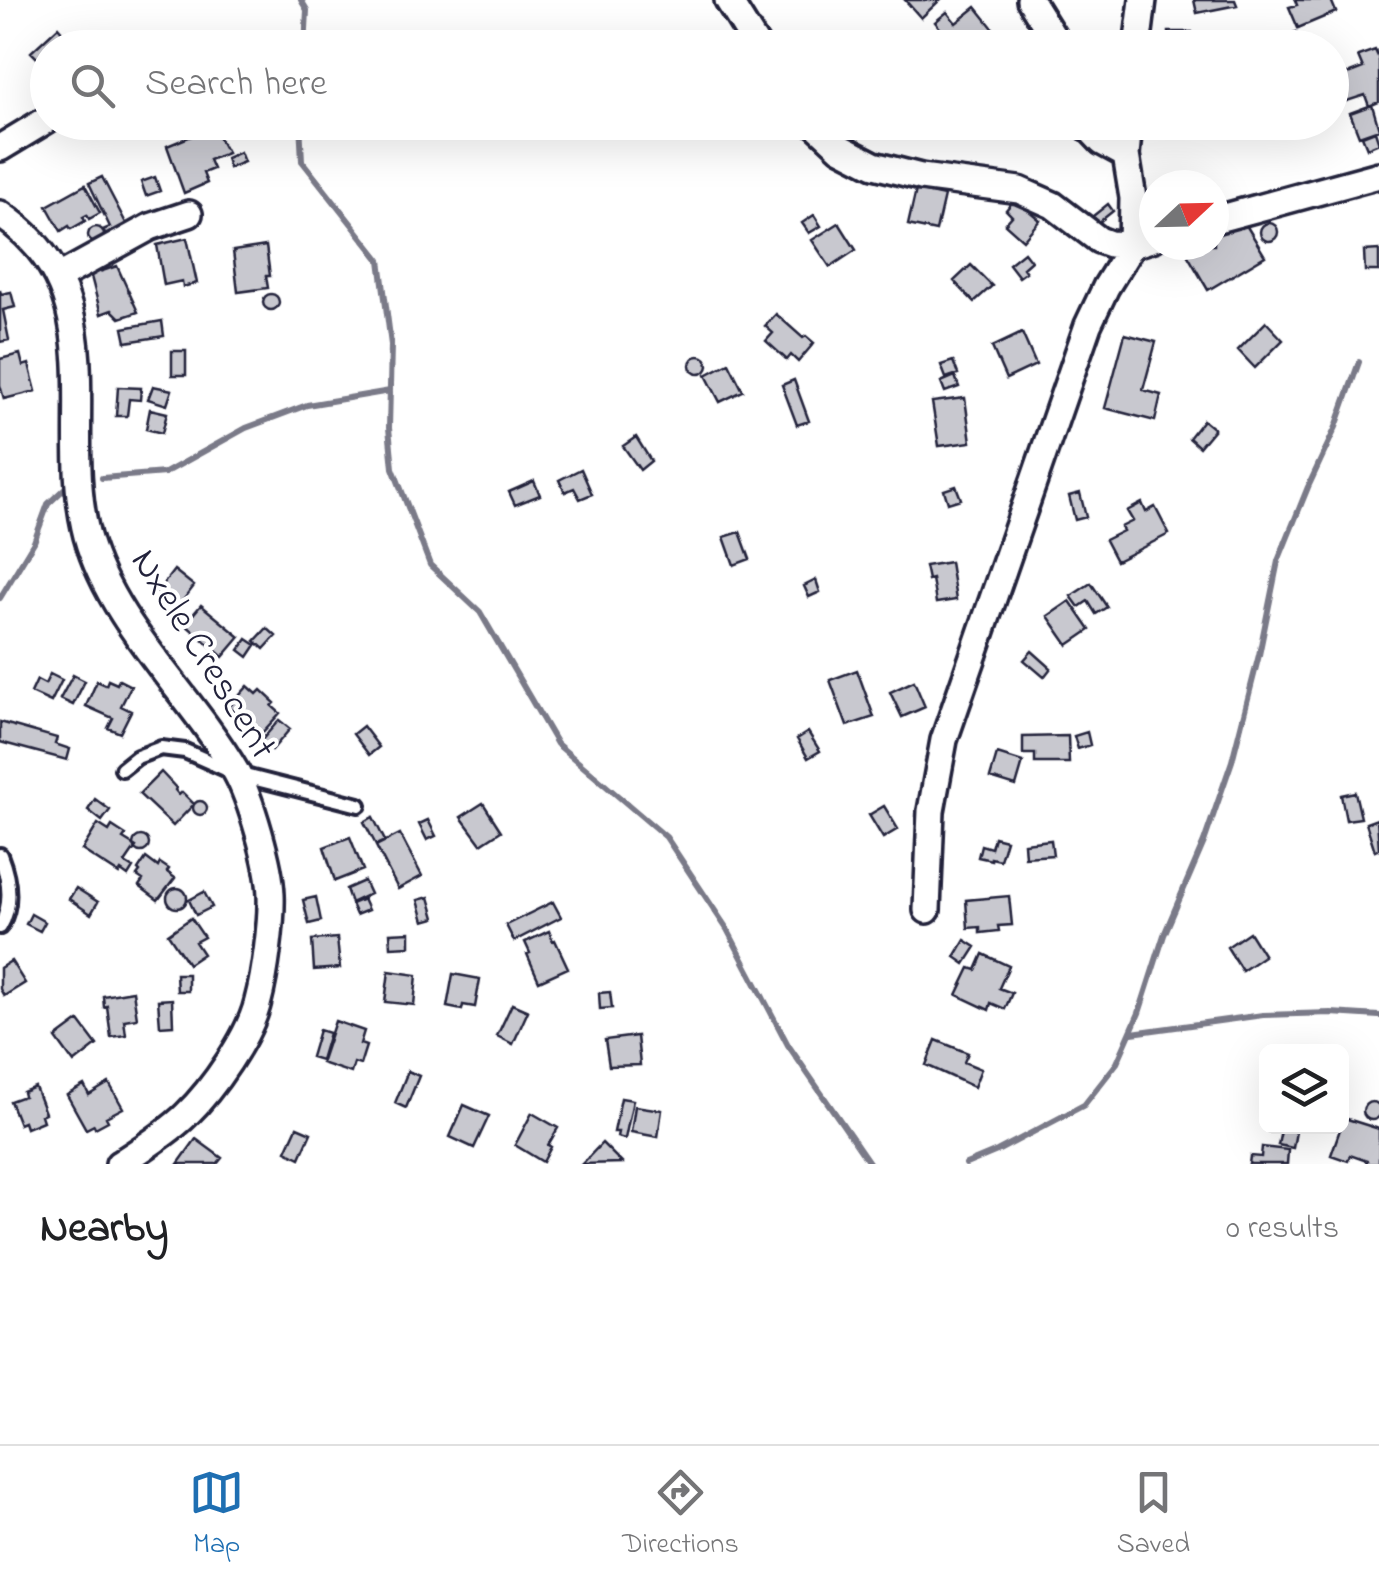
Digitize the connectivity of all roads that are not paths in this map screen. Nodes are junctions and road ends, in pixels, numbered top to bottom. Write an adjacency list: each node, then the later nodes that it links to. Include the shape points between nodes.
1 (728, 0): 4 (street)
2 (1030, 0): 5 (street)
3 (1142, 0): 6 (street)
4 (747, 30)
5 (1049, 30)
6 (1140, 30)
7 (30, 130): 10 (street)
8 (832, 140): 20 (street, via 874,166 1019,190 1099,240 1117,246)
9 (1126, 140): 12 (street)
10 (0, 148)
11 (1379, 176): 15 (street)
12 (1139, 179)
13 (1139, 198): 19 (street)
14 (1229, 202): 15 (street)
15 (1248, 209): 18 (street)
16 (0, 214): 22 (street, Nxele Crescent, via 32,240)
17 (189, 214): 22 (street, via 150,227)
18 (1229, 215)
19 (1139, 229)
20 (1139, 242)
21 (1139, 246): 27 (street, via 1106,286 1088,325 944,740 931,812)
22 (59, 277): 24 (street, Nxele Crescent, via 77,343 79,483 87,536 131,624)
23 (122, 769): 24 (lane, via 161,748 185,750)
24 (237, 774): 25 (lane); 29 (street, Nxele Crescent, via 271,894 258,1003 231,1057 185,1117)
25 (359, 805)
26 (0, 855): 28 (lane, via 10,886)
27 (927, 910)
28 (0, 927)
29 (118, 1164)

